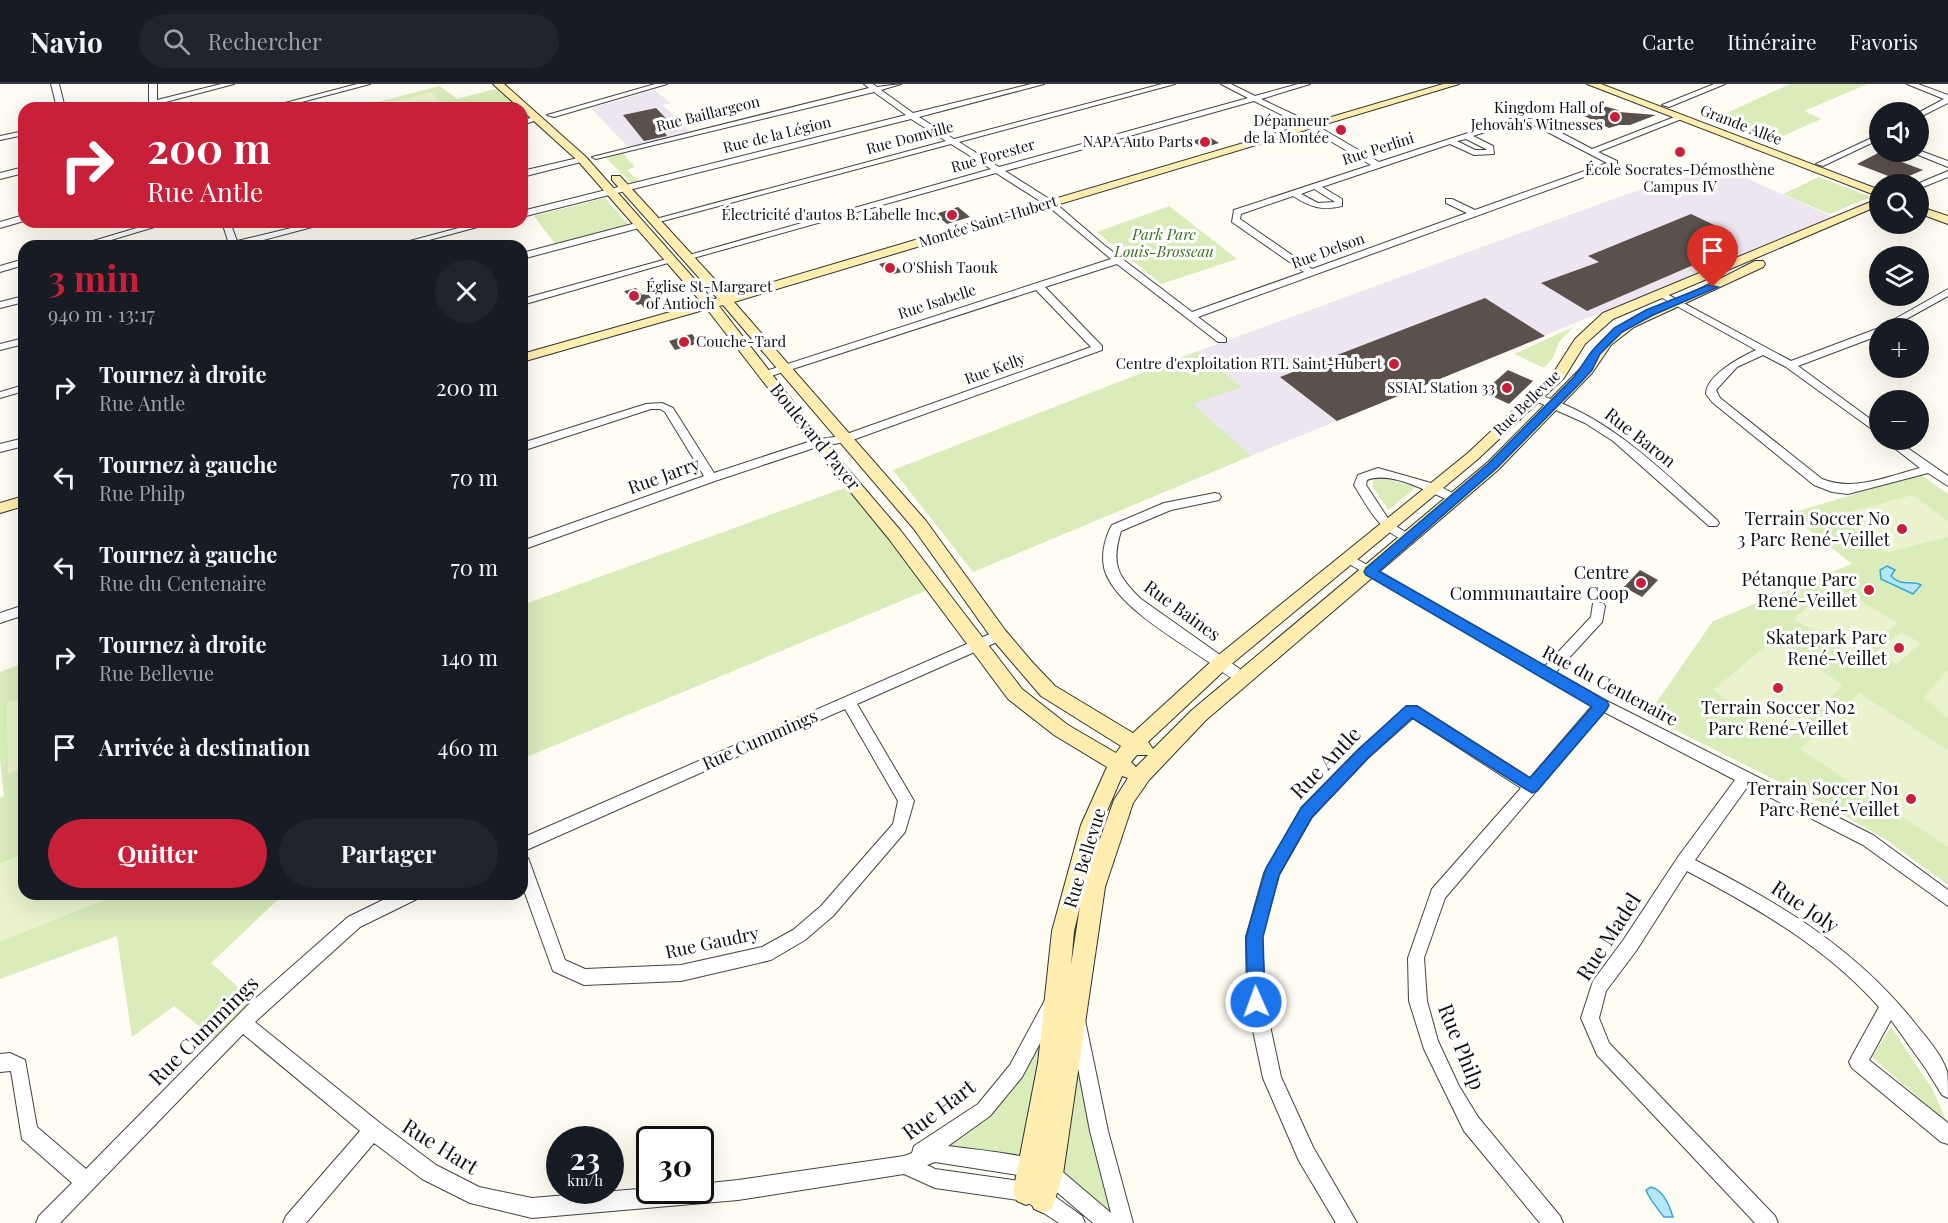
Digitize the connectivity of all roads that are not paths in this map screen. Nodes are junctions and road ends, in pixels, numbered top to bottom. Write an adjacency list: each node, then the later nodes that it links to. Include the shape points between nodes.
1 (56, 84): 21 (street)
2 (153, 84): 22 (street)
3 (230, 84): 23 (street)
4 (366, 84): 24 (street)
5 (498, 84): 25 (street, Boulevard Payer)
6 (516, 84): 29 (street, Boulevard Payer)
7 (663, 84): 29 (street)
8 (897, 84): 18 (street, Rue Baillargeon)
9 (1040, 84): 30 (street, Rue de la Légion)
10 (1171, 84): 39 (street, Rue Domville)
11 (1225, 84): 19 (street)
12 (1306, 84): 19 (street, Rue Forester)
13 (1454, 84): 34 (street, Montée Saint-Hubert)
14 (1592, 84): 31 (street, Grande Allée)
15 (1612, 84): 26 (street, Grande Allée)
16 (1721, 84): 26 (street)
17 (1911, 84): 20 (street)
18 (871, 87): 30 (street); 42 (street, Rue Baillargeon)
19 (1255, 98): 34 (street); 48 (street, Rue Forester)
20 (1948, 99): 27 (street)
21 (60, 102)
22 (156, 102)
23 (167, 102)
24 (294, 102)
25 (518, 102)
26 (1666, 105): 45 (street, Grande Allée)
27 (1929, 110)
28 (528, 112): 32 (street, Boulevard Payer)
29 (550, 115): 42 (street, Boulevard Payer)
30 (912, 116): 39 (street); 56 (street, Rue de la Légion)
31 (1680, 118): 41 (street); 57 (street, Grande Allée)
32 (536, 119): 33 (street); 44 (street, Boulevard Payer)
33 (528, 121)
34 (1311, 126): 47 (street); 61 (street, Montée Saint-Hubert)
35 (18, 134): 37 (street)
36 (1467, 136): 38 (street, Rue Perlini); 38 (street, via 1491,148 1491,152 1474,153); 41 (street, Rue Perlini, via 1514,120 1534,122)
37 (0, 138)
38 (1450, 141): 47 (street, Rue Perlini)
39 (954, 142): 48 (street); 70 (street, Rue Domville)
40 (1869, 142): 45 (street)
41 (1593, 151): 66 (street, Rue Delson, via 1614,163)
42 (596, 157): 56 (street, Boulevard Payer)
43 (1929, 157): 46 (street)
44 (582, 159): 50 (street); 58 (street, Boulevard Payer)
45 (1820, 164): 53 (street, Grande Allée)
46 (1948, 164)
47 (1378, 165): 55 (street, Rue Perlini)
48 (998, 170): 61 (street); 81 (street, Rue Forester)
49 (18, 172): 52 (street)
50 (528, 172)
51 (1948, 174): 54 (street)
52 (0, 176)
53 (1869, 182)
54 (1929, 182)
55 (1315, 186): 59 (street, Rue Perlini); 59 (street, via 1339,204 1317,207)
56 (626, 189): 58 (street, Rue de la Légion); 70 (street, Boulevard Payer)
57 (1869, 190)
58 (612, 192): 65 (street, Rue de la Légion); 73 (street, Boulevard Payer)
59 (1294, 193): 86 (street, Rue Perlini, via 1237,212 1235,220)
60 (1449, 201): 66 (street)
61 (1050, 204): 82 (street); 92 (street, Montée Saint-Hubert)
62 (1929, 205): 64 (street)
63 (1869, 206): 88 (street, Rue Bellevue)
64 (1948, 212)
65 (528, 213)
66 (1473, 213): 86 (street, Rue Delson)
67 (1929, 213): 71 (street)
68 (1869, 216): 93 (street, Rue Bellevue)
69 (18, 220): 72 (street)
70 (656, 220): 81 (street, Boulevard Payer)
71 (1948, 220)
72 (0, 225)
73 (640, 225): 80 (street); 83 (street, Boulevard Payer)
74 (146, 228): 77 (street)
75 (304, 228): 78 (street)
76 (468, 228): 79 (street)
77 (102, 240)
78 (256, 240)
79 (420, 240)
80 (528, 254)
81 (687, 257): 92 (street, Boulevard Payer)
82 (1119, 260): 87 (street, Rue Isabelle); 96 (street)
83 (670, 261): 91 (street); 94 (street, Boulevard Payer)
84 (18, 264): 85 (street)
85 (0, 269)
86 (1311, 273): 96 (street, Rue Delson)
87 (1037, 285): 105 (street, Rue Isabelle); 112 (street, Rue Kelly, via 1098,348)
88 (1659, 294): 93 (street); 109 (street, Rue Bellevue, via 1608,316 1580,342 1559,375)
89 (1946, 296): 97 (street)
90 (18, 300): 95 (street)
91 (528, 300)
92 (726, 300): 94 (street, Montée Saint-Hubert); 105 (street, Boulevard Payer)
93 (1676, 303): 102 (street); 110 (street, Rue Bellevue, via 1618,330)
94 (710, 304): 103 (street, Montée Saint-Hubert); 106 (street, Boulevard Payer)
95 (0, 305)
96 (1192, 316): 99 (street)
97 (1903, 318)
98 (1869, 335): 104 (street)
99 (1222, 340)
100 (18, 342): 101 (street)
101 (0, 347)
102 (1763, 351): 104 (street); 118 (street, via 1733,365 1711,393 1818,482 1848,490)
103 (528, 356)
104 (1790, 365): 111 (street)
105 (782, 368): 106 (street, Rue Isabelle); 112 (street, Boulevard Payer)
106 (764, 375): 113 (street, Boulevard Payer)
107 (18, 390): 108 (street)
108 (0, 395)
109 (1535, 397): 110 (street, Rue Baron); 121 (street, Rue Bellevue)
110 (1554, 405): 123 (street, Rue Bellevue); 126 (street, Rue Baron, via 1617,438)
111 (1869, 424)
112 (843, 439): 113 (street, Rue Kelly); 135 (street, Boulevard Payer, via 920,525)
113 (818, 443): 119 (street, Rue Jarry); 136 (street, Boulevard Payer, via 896,535)
114 (18, 444): 116 (street)
115 (528, 445): 119 (street, via 650,406 662,406 669,410)
116 (0, 448)
117 (1903, 450): 118 (street)
118 (1930, 469): 120 (street)
119 (711, 478): 129 (street, Rue Jarry)
120 (1948, 482)
121 (1434, 488): 123 (street); 127 (street, Rue Bellevue); 127 (street, via 1378,472 1362,478 1360,485)
122 (1215, 498): 137 (street, Rue Baines, via 1168,506 1116,528 1110,544 1113,576 1124,591)
123 (1455, 498): 128 (street, Rue Bellevue)
124 (18, 503): 125 (street)
125 (0, 508)
126 (1713, 523)
127 (1388, 526): 128 (street); 130 (street, Rue Bellevue)
128 (1409, 538): 131 (street, Rue Bellevue)
129 (528, 544)
130 (1348, 558): 131 (street, Rue du Centenaire); 137 (street, Rue Bellevue)
131 (1370, 572): 138 (street, Rue du Centenaire); 139 (street, Rue Bellevue)
132 (1598, 606): 138 (street, via 1597,619)
133 (18, 612): 134 (street)
134 (0, 618)
135 (999, 635): 136 (street, Rue Cummings); 142 (street, Boulevard Payer, via 1048,691)
136 (976, 645): 140 (street, Rue Cummings); 144 (street, Boulevard Payer, via 1015,694 1061,730)
137 (1222, 662): 139 (street, Rue Baines); 142 (street, Rue Bellevue)
138 (1546, 674): 141 (street, Rue du Centenaire)
139 (1242, 678): 143 (street, Rue Bellevue)
140 (848, 701): 148 (street, Rue Cummings); 150 (street, Rue Gaudry, via 906,801 900,827 827,911 799,935 765,954 681,973 584,976 559,965)
141 (1602, 705): 146 (street, Rue du Centenaire); 147 (street, Rue Philp)
142 (1134, 744): 143 (street, Boulevard Payer); 144 (street, Rue Bellevue)
143 (1156, 759): 145 (street, Rue Bellevue)
144 (1118, 764): 145 (street, Boulevard Payer); 153 (street, Rue Bellevue, via 1088,836 1063,931)
145 (1140, 777): 155 (street, Rue Bellevue, via 1124,800 1094,887)
146 (1746, 777): 149 (street, Rue Madel); 151 (street, Rue du Centenaire, via 1868,840)
147 (1532, 787): 171 (street, Rue Antle, via 1412,710 1306,812 1272,873 1254,937 1256,1002 1272,1078 1306,1154); 172 (street, Rue Philp, via 1438,894 1416,958 1418,1001 1430,1043 1471,1124)
148 (528, 842)
149 (1684, 862): 154 (street, Rue Joly, via 1782,915 1856,972); 173 (street, Rue Madel, via 1599,987 1590,1018 1604,1049)
150 (528, 880)
151 (1948, 898)
152 (399, 900): 156 (street, Rue Cummings, via 354,922)
153 (1056, 997): 161 (street, Rue Hart, via 1016,1071 984,1110); 162 (street, Rue Bellevue, via 1050,1063)
154 (1890, 1005): 158 (street, Rue Joly, via 1932,1060); 160 (street, via 1858,1062)
155 (1075, 1006): 163 (street, Rue Bellevue); 170 (street, Rue Bellevue, via 1099,1131)
156 (242, 1022): 159 (street, Rue Hart); 164 (street, Rue Cummings)
157 (0, 1063): 164 (street, via 19,1066 28,1132)
158 (1948, 1089)
159 (373, 1130): 161 (street, Rue Hart, via 429,1172 477,1196 532,1208 738,1190); 167 (street)
160 (1948, 1135)
161 (904, 1165): 162 (street, Rue Hart, via 935,1153); 165 (street, Rue Hart, via 935,1178)
162 (1031, 1168): 163 (street); 165 (street, Rue Bellevue)
163 (1050, 1174): 165 (street, Rue Bellevue); 169 (street)
164 (86, 1182): 166 (street, Rue Cummings)
165 (1034, 1196): 168 (street)
166 (46, 1223)
167 (293, 1223)
168 (1075, 1223)
169 (1108, 1223)
170 (1123, 1223)
171 (1347, 1223)
172 (1553, 1223)
173 (1768, 1223)

